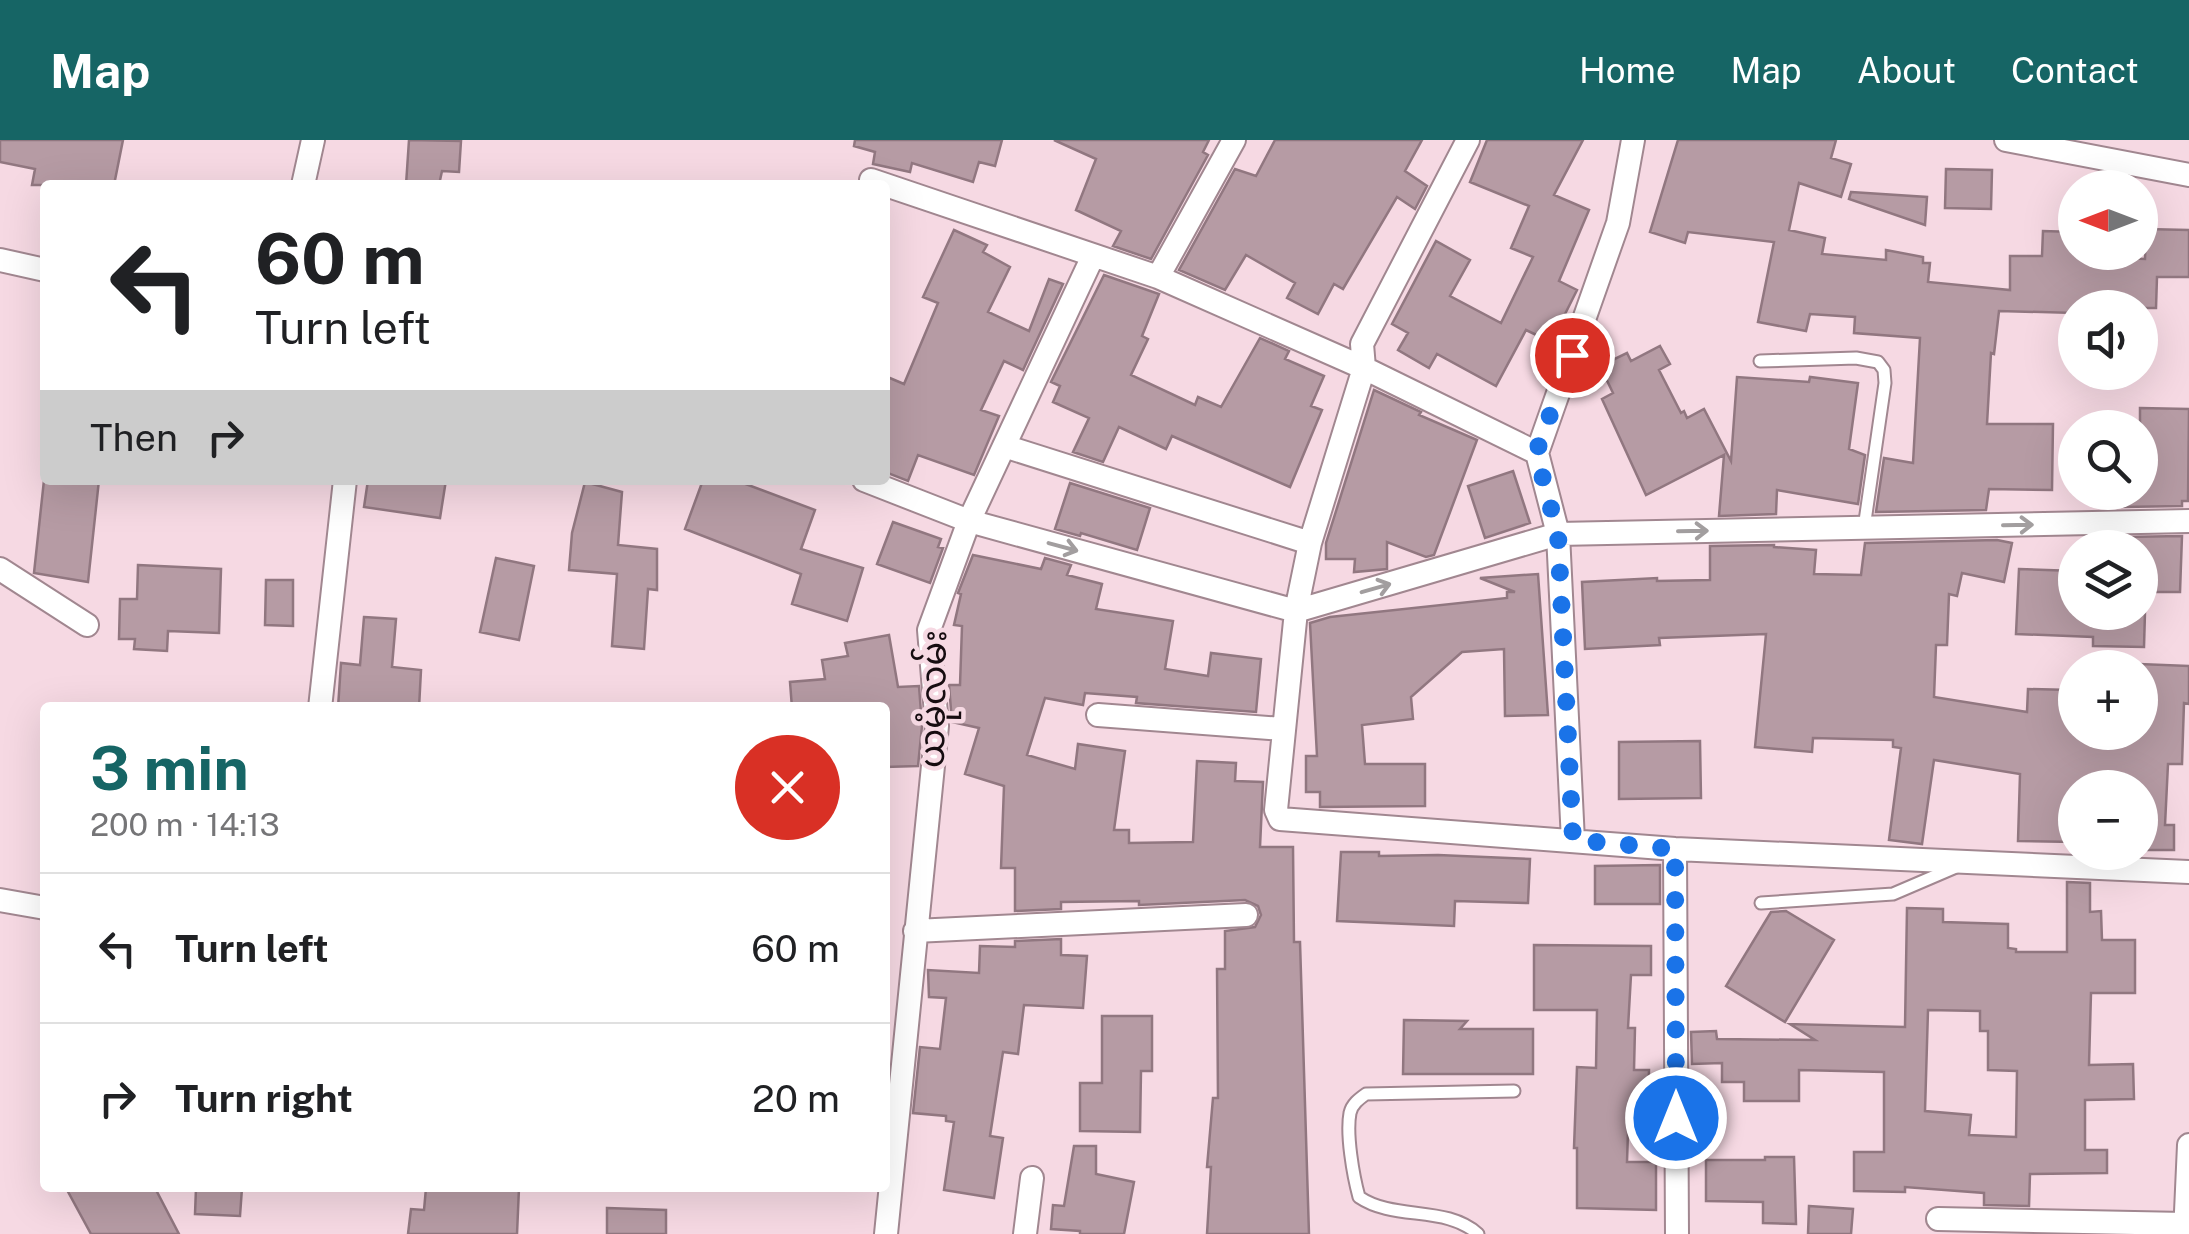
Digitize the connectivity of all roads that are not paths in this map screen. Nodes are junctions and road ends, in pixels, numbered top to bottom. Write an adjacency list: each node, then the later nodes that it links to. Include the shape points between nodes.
1 (314, 140): 7 (street)
2 (1234, 140): 12 (street)
3 (1468, 140): 14 (street, via 1362,344)
4 (1633, 140): 16 (street, via 1618,223)
5 (2006, 140): 6 (street)
6 (2189, 175)
7 (304, 180)
8 (890, 187): 9 (street)
9 (1092, 256): 12 (street); 15 (street, ယမုံလမ်း)
10 (0, 260): 11 (street)
11 (40, 269)
12 (1158, 276): 14 (street)
13 (1760, 360): 21 (lane, via 1856,358 1884,370)
14 (1364, 368): 16 (street); 23 (street)
15 (1004, 446): 19 (street, ယမုံလမ်း); 23 (street)
16 (1536, 453): 22 (street)
17 (344, 485): 27 (street)
18 (877, 485): 19 (street)
19 (970, 521): 25 (street, one-way to 25); 38 (street, ယမုံလမ်း, via 928,630 937,726)
20 (2189, 521): 21 (street, one-way to 20)
21 (1864, 528): 22 (street, one-way to 21)
22 (1558, 534): 25 (street, one-way to 22); 30 (street)
23 (1310, 543): 25 (street)
24 (0, 569): 26 (street)
25 (1296, 612): 29 (street)
26 (87, 625)
27 (321, 702)
28 (1098, 715): 29 (street)
29 (1283, 729): 30 (street, via 1280,819)
30 (1573, 840): 31 (street)
31 (1675, 849): 32 (street); 49 (street)
32 (1966, 862): 33 (street); 35 (lane, via 1893,894)
33 (2189, 872)
34 (0, 900): 36 (street)
35 (1761, 902)
36 (40, 907)
37 (1246, 915): 38 (street)
38 (914, 931): 42 (street, ယမုံလမ်း)
39 (1514, 1091): 48 (lane, via 1366,1094 1350,1112 1358,1197 1375,1208 1462,1222)
40 (2189, 1145): 45 (street)
41 (1032, 1178): 47 (street)
42 (890, 1191)
43 (890, 1192): 46 (street, ယမုံလမ်း)
44 (1938, 1219): 45 (street)
45 (2185, 1229)
46 (886, 1234)
47 (1025, 1234)
48 (1478, 1234)
49 (1677, 1234)

